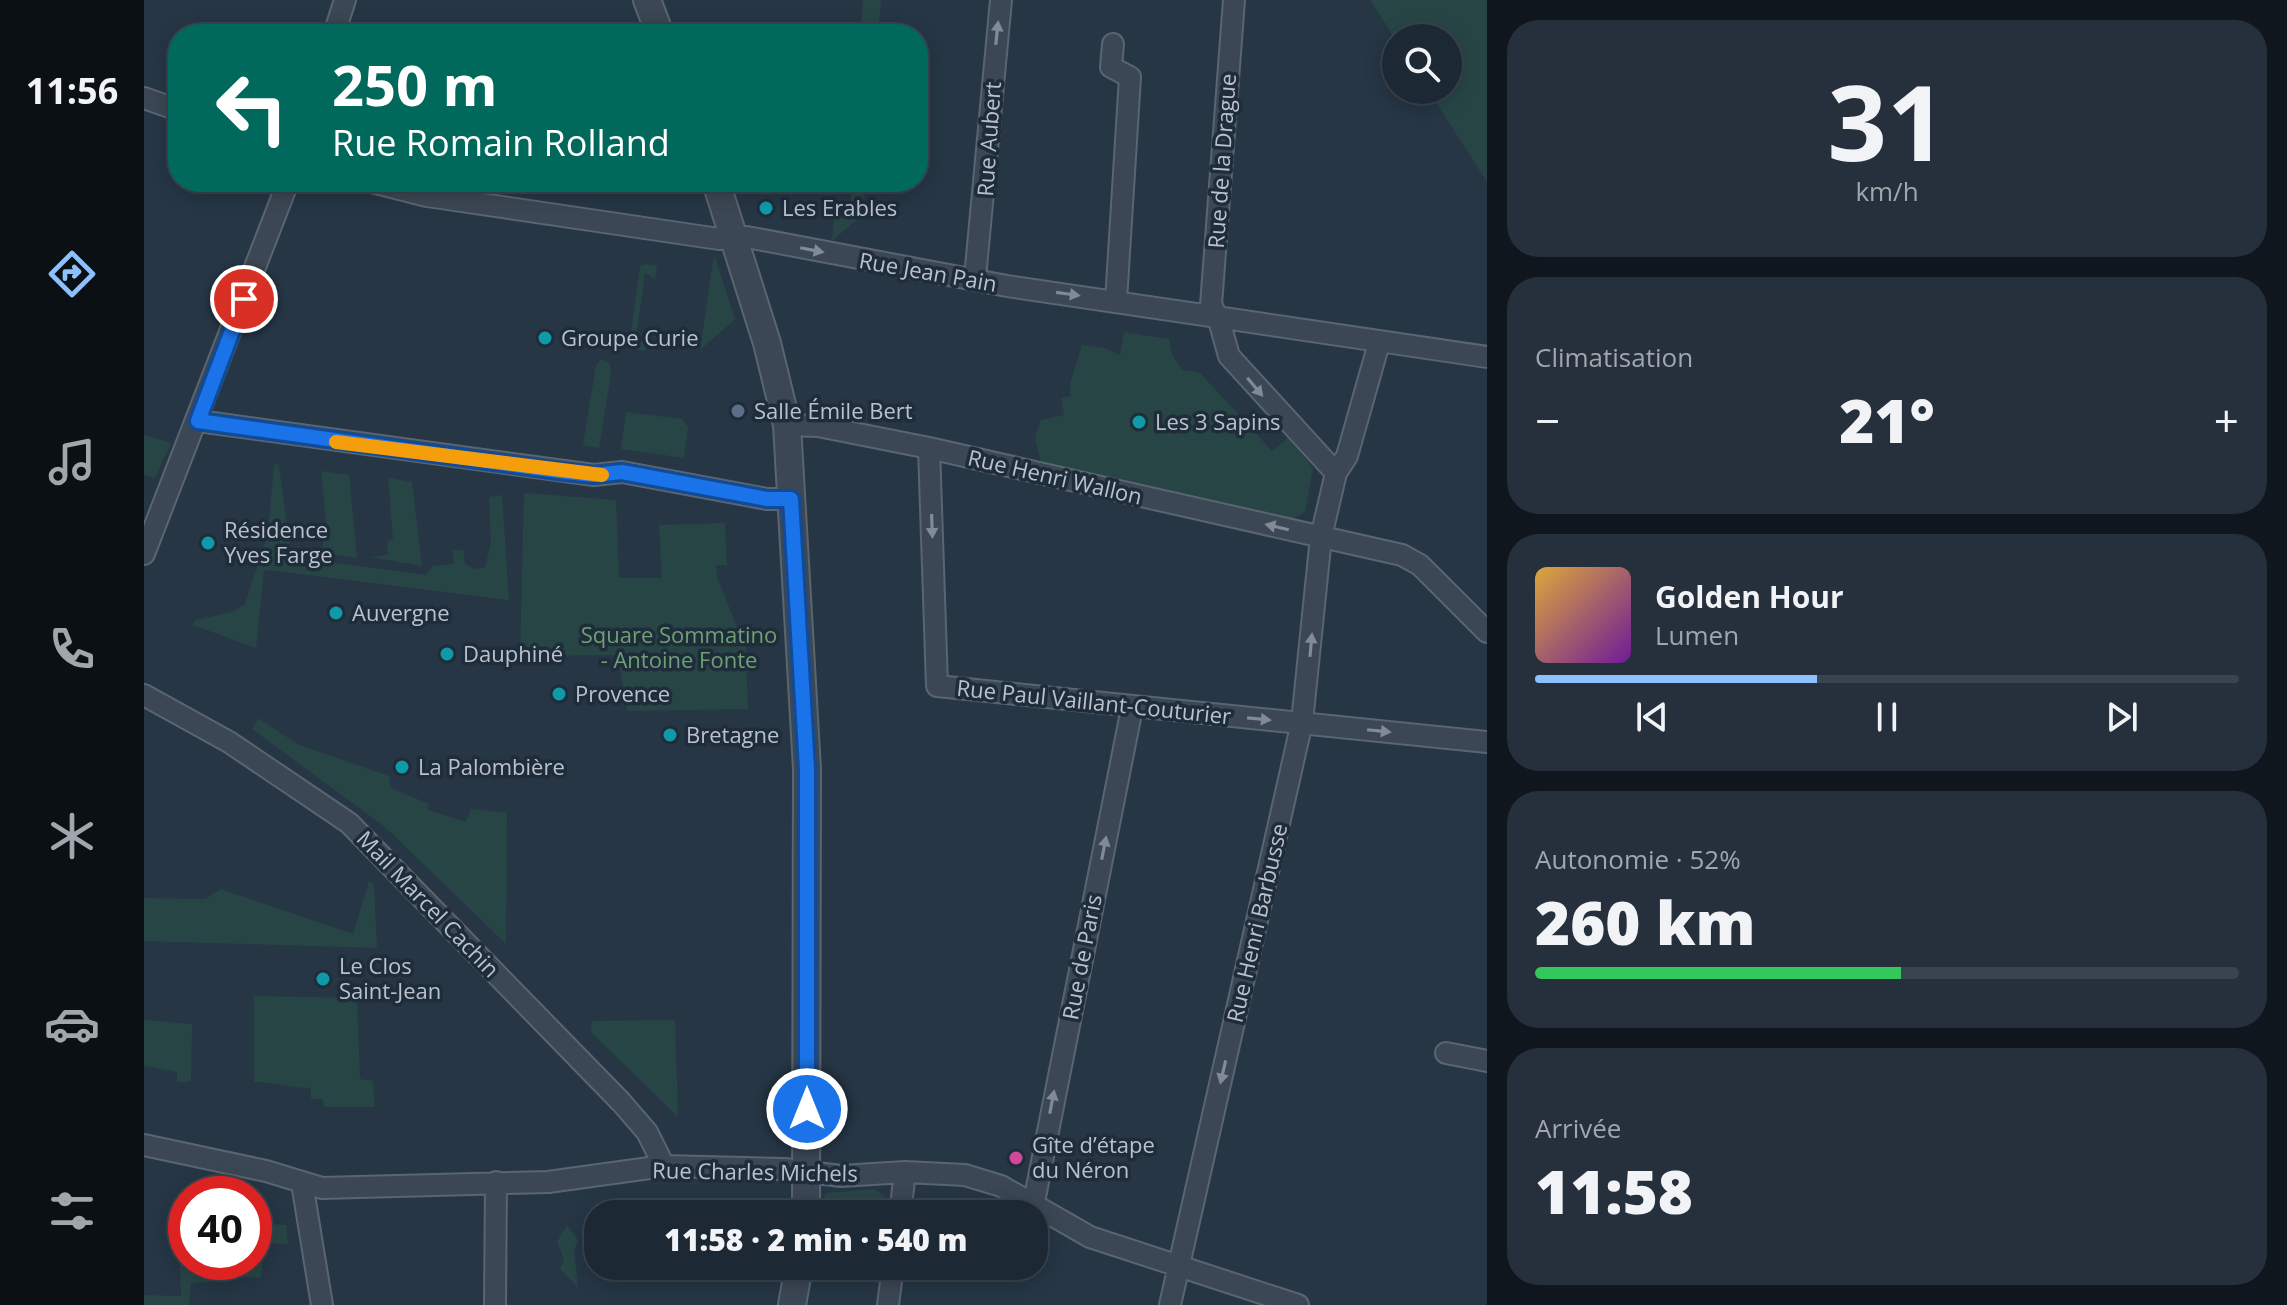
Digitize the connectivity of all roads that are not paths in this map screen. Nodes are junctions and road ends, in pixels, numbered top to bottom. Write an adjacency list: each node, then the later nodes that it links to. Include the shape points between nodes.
1 (345, 0): 5 (street)
2 (647, 0): 6 (street)
3 (1001, 0): 14 (street, Rue Aubert, one-way to 3)
4 (1234, 0): 16 (street, Rue de la Drague, via 1211,305)
5 (337, 24)
6 (656, 24)
7 (1113, 44): 15 (street, via 1111,67 1130,77)
8 (144, 98): 9 (street)
9 (168, 106)
10 (284, 192): 19 (street)
11 (411, 192): 13 (street, Rue Jean Pain, via 719,239)
12 (720, 192): 13 (street)
13 (736, 237): 14 (street, Rue Jean Pain, one-way to 14); 20 (street)
14 (975, 278): 15 (street, Rue Jean Pain, one-way to 15)
15 (1116, 301): 16 (street, Rue Jean Pain)
16 (1219, 320): 17 (street, Rue Jean Pain); 22 (street, Rue de la Drague, one-way to 22, via 1229,356)
17 (1379, 343): 18 (street, Rue Jean Pain); 22 (street, via 1347,456)
18 (1487, 357)
19 (198, 421): 23 (street, via 565,472 622,472); 25 (street)
20 (787, 425): 21 (street, Rue Henri Wallon); 23 (street)
21 (929, 448): 24 (street, Rue Henri Wallon, one-way to 21); 28 (street, Rue Paul Vaillant-Couturier, one-way to 28, via 937,686)
22 (1336, 473): 24 (street, Rue Henri Barbusse)
23 (791, 499): 35 (street, via 807,769)
24 (1321, 537): 26 (street, Rue Henri Wallon, via 1402,555 1420,565); 29 (street, Rue Henri Barbusse, one-way to 24)
25 (144, 554)
26 (1487, 632)
27 (144, 695): 34 (street, Mail Marcel Cachin, via 229,742 349,823 621,1102 647,1132)
28 (1132, 708): 29 (street, Rue Paul Vaillant-Couturier, one-way to 29); 42 (street, Rue de Paris, one-way to 28)
29 (1302, 722): 30 (street, Rue Paul Vaillant-Couturier, one-way to 30); 44 (street, Rue Henri Barbusse, one-way to 44)
30 (1487, 742)
31 (1446, 1053): 32 (street)
32 (1487, 1061)
33 (144, 1145): 38 (street, Rue Charles Michels)
34 (664, 1166): 35 (street, Rue Charles Michels); 37 (street, Rue Charles Michels, via 548,1182)
35 (808, 1171): 36 (street, Rue Charles Michels, via 841,1176); 39 (street)
36 (905, 1172): 40 (street); 41 (street, Rue Charles Michels, via 983,1179)
37 (496, 1182): 38 (street, Rue Charles Michels, via 322,1188); 48 (street)
38 (302, 1183): 47 (street)
39 (807, 1200)
40 (902, 1200)
41 (1020, 1200)
42 (1034, 1200)
43 (1048, 1215): 44 (street, Rue Charles Michels, via 1090,1237)
44 (1179, 1268): 51 (street, Rue Henri Barbusse); 52 (street, Rue Charles Michels)
45 (796, 1280): 49 (street)
46 (891, 1280): 50 (street)
47 (322, 1305)
48 (495, 1305)
49 (792, 1305)
50 (888, 1305)
51 (1170, 1305)
52 (1298, 1305)

